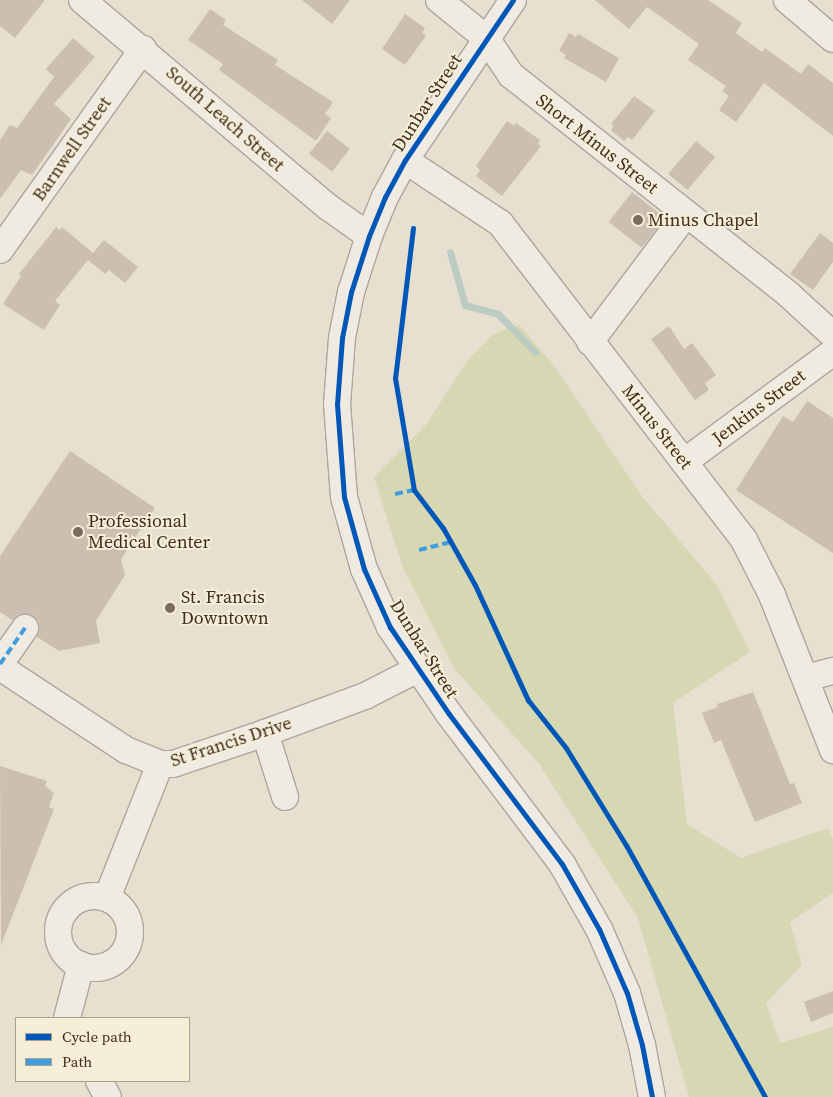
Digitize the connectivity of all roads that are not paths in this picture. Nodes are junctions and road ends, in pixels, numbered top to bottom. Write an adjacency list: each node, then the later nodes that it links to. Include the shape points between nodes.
1 (82, 0): 7 (street, South Leach Street)
2 (439, 0): 5 (street, Short Minus Street)
3 (513, 0): 5 (street, Dunbar Street)
4 (787, 0): 6 (street)
5 (486, 38): 8 (street, Dunbar Street); 9 (street, Short Minus Street, via 511,75)
6 (833, 39)
7 (143, 49): 10 (street, South Leach Street, via 328,207); 11 (street, Barnwell Street)
8 (405, 160): 10 (street, Dunbar Street, via 384,197); 13 (street, Minus Street, via 500,223)
9 (686, 214): 12 (street, Short Minus Street, via 788,294); 13 (street)
10 (369, 236): 18 (street, Dunbar Street, via 351,292 342,338 337,404 344,498 364,570 381,610)
11 (0, 250)
12 (833, 335)
13 (590, 342): 15 (street, Minus Street)
14 (833, 352): 15 (street, Jenkins Street)
15 (684, 462): 20 (street, Minus Street, via 744,540 772,595)
16 (25, 628): 17 (street)
17 (0, 666): 23 (street, St Francis Drive, via 126,750)
18 (418, 669): 21 (street, St Francis Drive, via 365,696); 30 (street, Dunbar Street, via 562,864 599,929 627,993)
19 (833, 671): 20 (street)
20 (806, 678): 22 (street, Minus Street)
21 (265, 733): 23 (street, St Francis Drive, via 173,764); 24 (street)
22 (833, 750)
23 (160, 764): 25 (street)
24 (285, 797)
25 (107, 898): 26 (street, via 95,896 72,903 59,925 63,949); 26 (street, via 117,904 128,918 128,945 122,954 104,966)
26 (81, 965): 27 (street)
27 (68, 1017)
28 (100, 1082): 29 (street)
29 (108, 1097)
30 (652, 1097)

